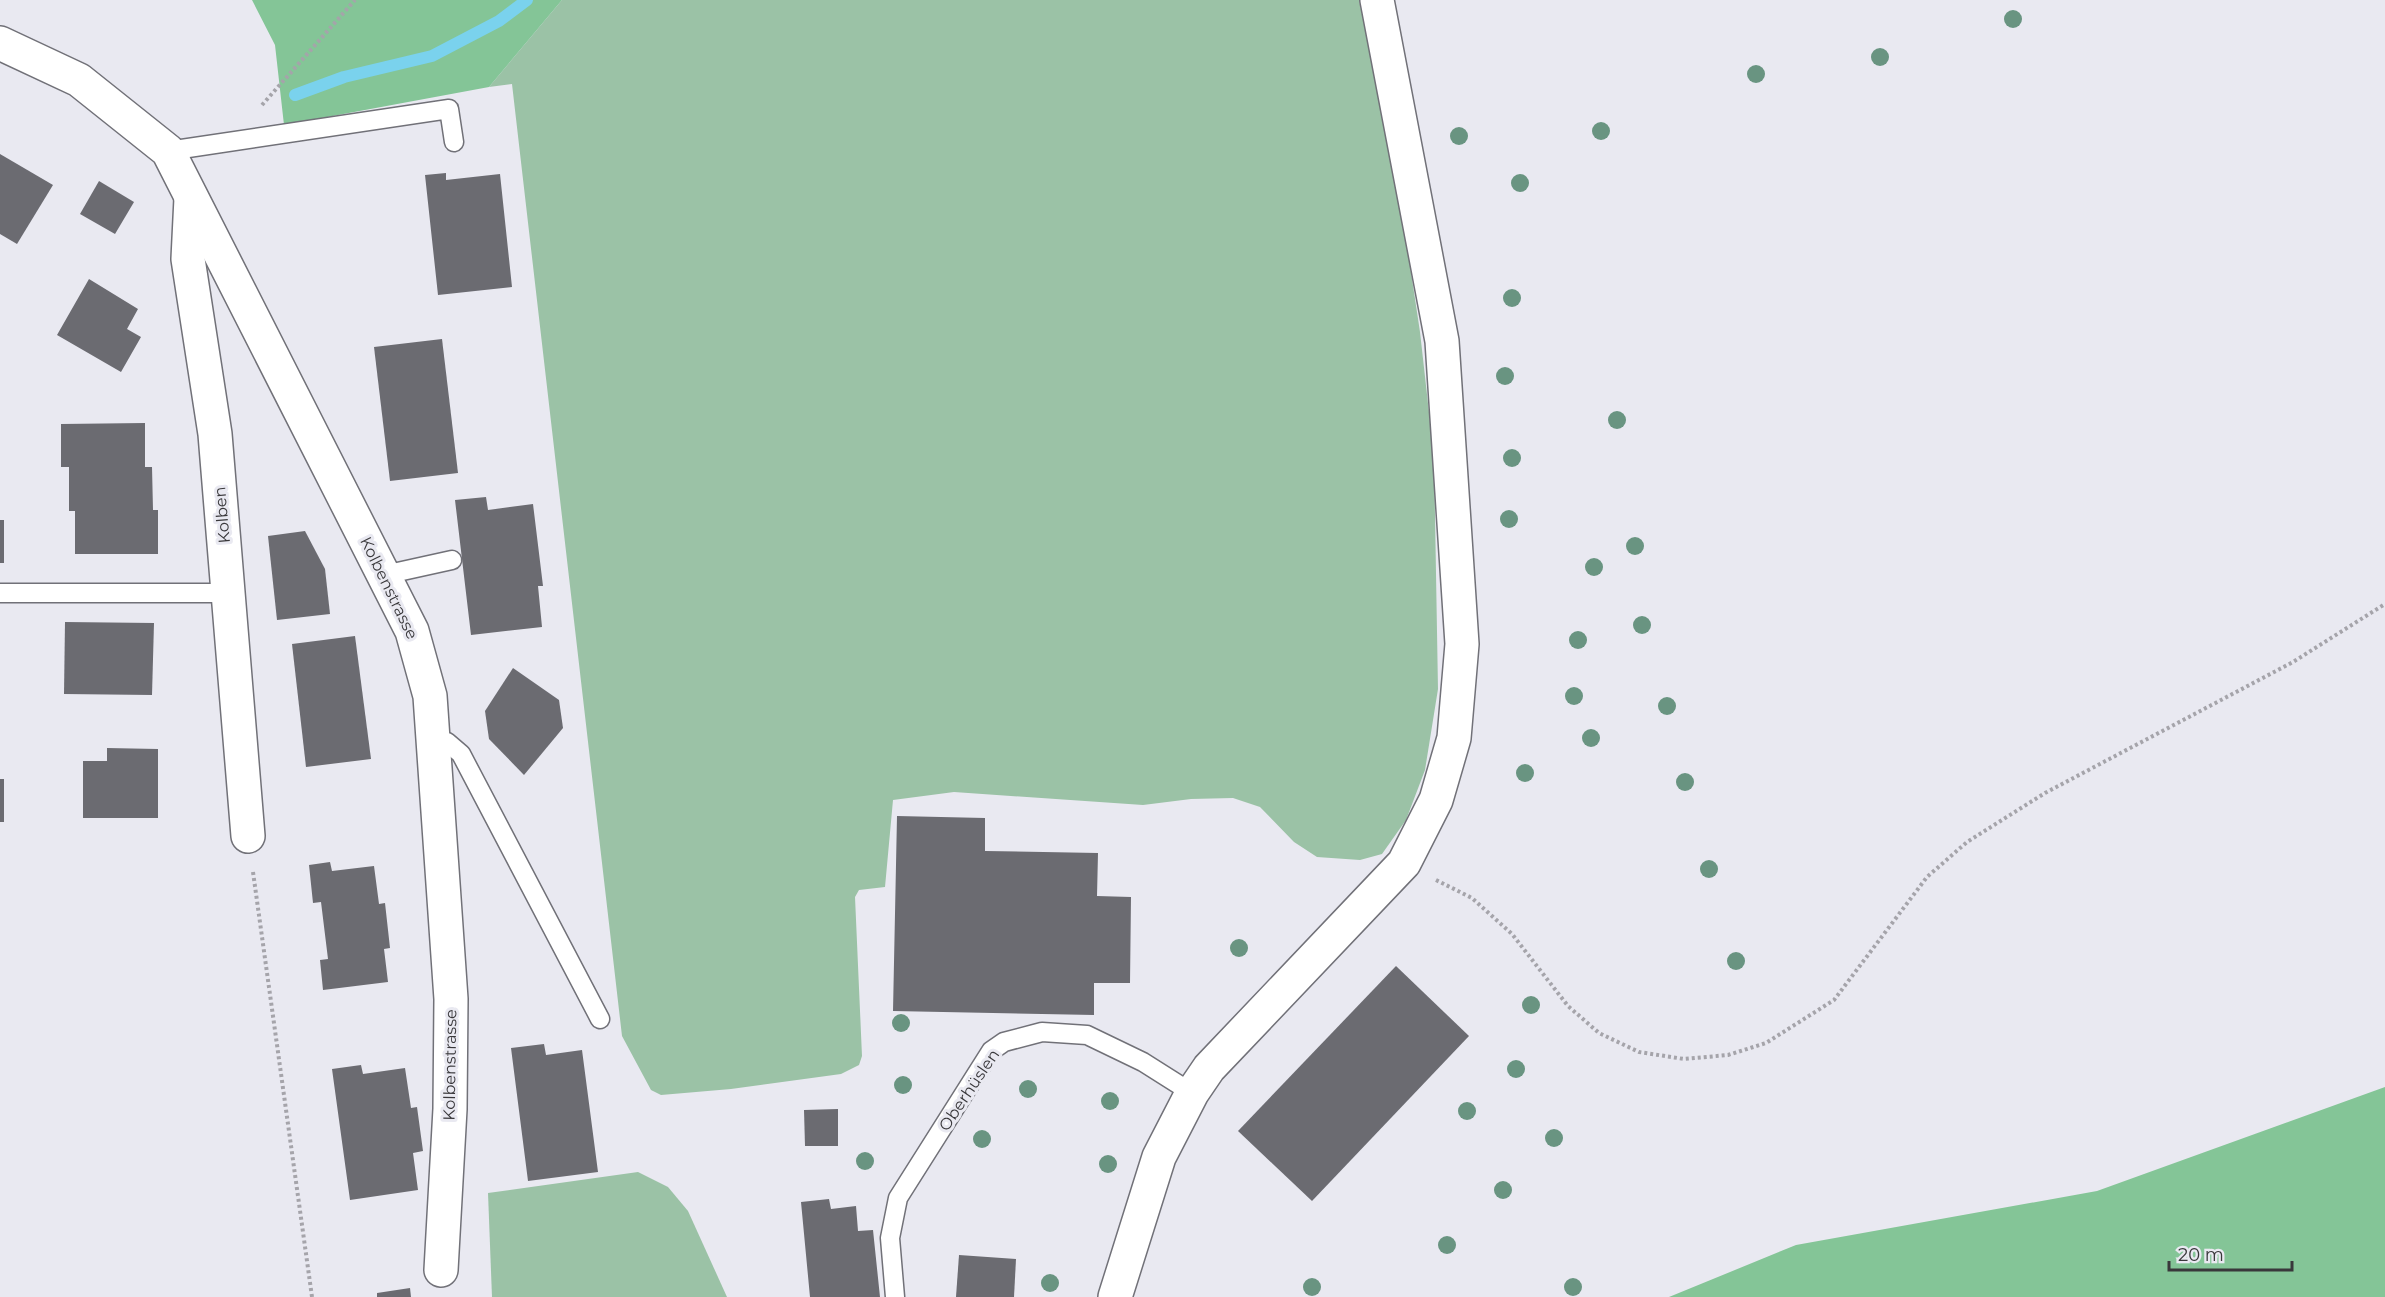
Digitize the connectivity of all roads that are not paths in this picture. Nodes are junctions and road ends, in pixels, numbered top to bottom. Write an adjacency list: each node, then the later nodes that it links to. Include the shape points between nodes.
1 (1377, 0): 13 (street, via 1442,341 1462,644 1454,738 1436,801 1404,863 1209,1068)
2 (0, 43): 4 (street, Kolbenstrasse, via 79,80)
3 (454, 142): 4 (lane, via 449,109)
4 (168, 151): 5 (street, Kolbenstrasse)
5 (191, 196): 7 (street, Kolbenstrasse); 9 (street, Kolben, via 188,259 215,434)
6 (452, 560): 7 (lane)
7 (384, 575): 10 (street, Kolbenstrasse, via 412,631 430,696)
8 (0, 593): 9 (lane)
9 (228, 593): 11 (street, Kolben)
10 (433, 741): 12 (lane, via 447,742 461,754); 14 (street, Kolbenstrasse, via 451,999 450,1109)
11 (248, 836)
12 (600, 1019)
13 (1192, 1093): 15 (lane, Oberhüslen, via 1143,1062 1087,1035 1042,1032 1004,1041 991,1051 898,1198 890,1238); 16 (street, via 1159,1157)
14 (441, 1270)
15 (895, 1297)
16 (1115, 1297)

